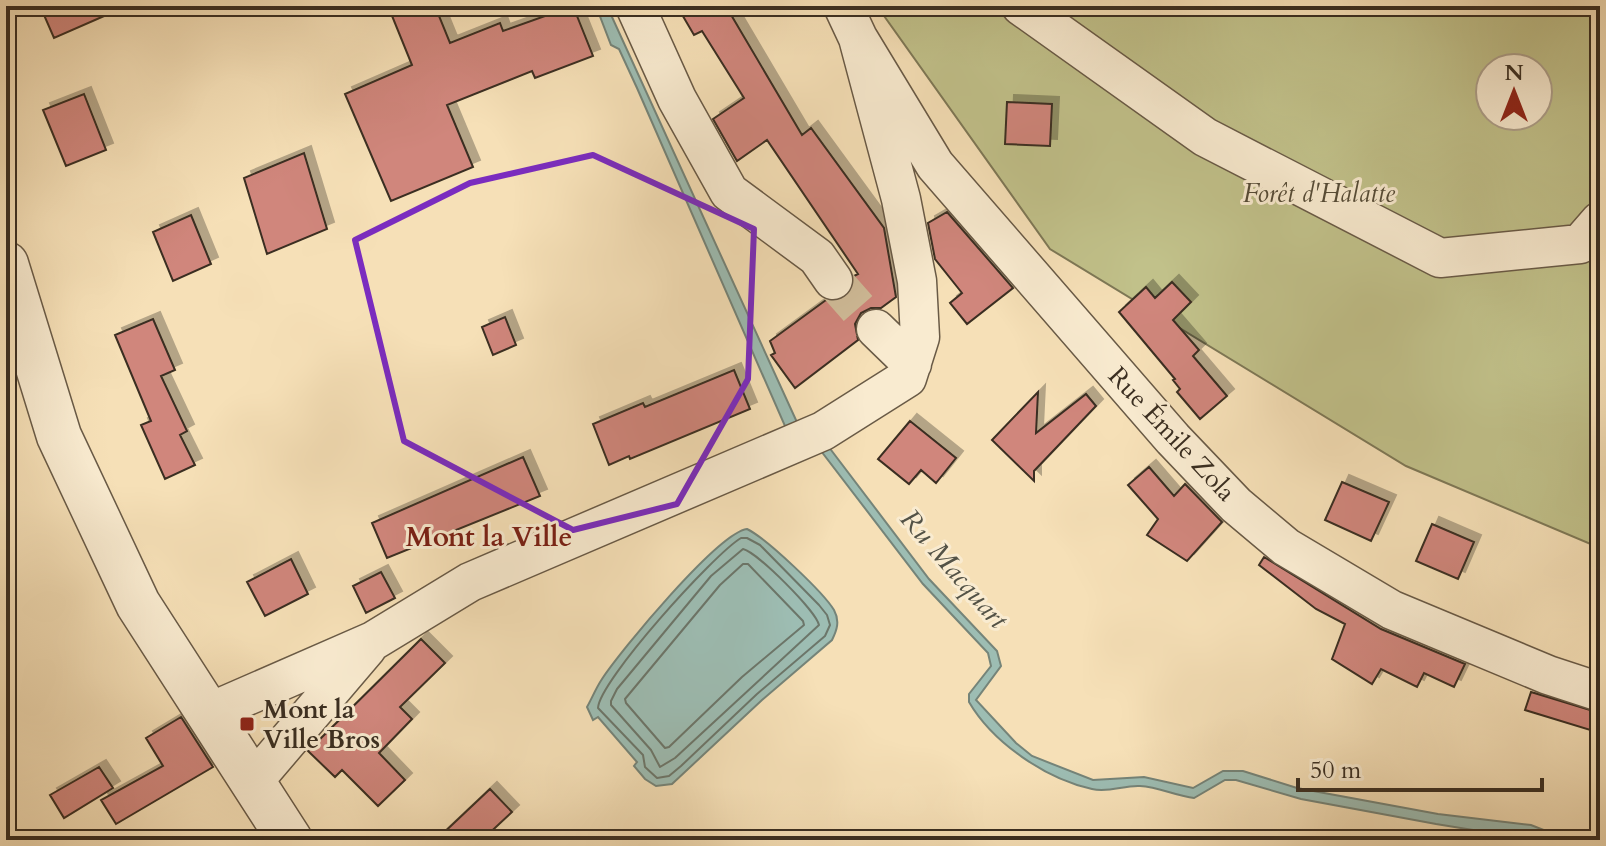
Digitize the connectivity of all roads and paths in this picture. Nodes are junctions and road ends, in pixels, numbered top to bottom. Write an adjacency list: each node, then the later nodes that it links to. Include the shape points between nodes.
1 (635, 6): 6 (street, via 677,99 729,192 817,257)
2 (1021, 6): 4 (street, via 1205,137 1440,258 1580,244)
3 (850, 22): 8 (street, via 901,199 917,281 920,337); 10 (street, Rue Émile Zola, via 935,165 1236,505 1286,547 1392,610)
4 (1600, 221)
5 (6, 264): 11 (street, via 59,436 138,604)
6 (833, 280)
7 (876, 329): 8 (street)
8 (912, 364): 9 (street, via 907,378 823,431 470,582)
9 (373, 641): 11 (street); 12 (street)
10 (1600, 692)
11 (208, 713): 12 (street)
12 (252, 783): 13 (street)
13 (290, 840)

